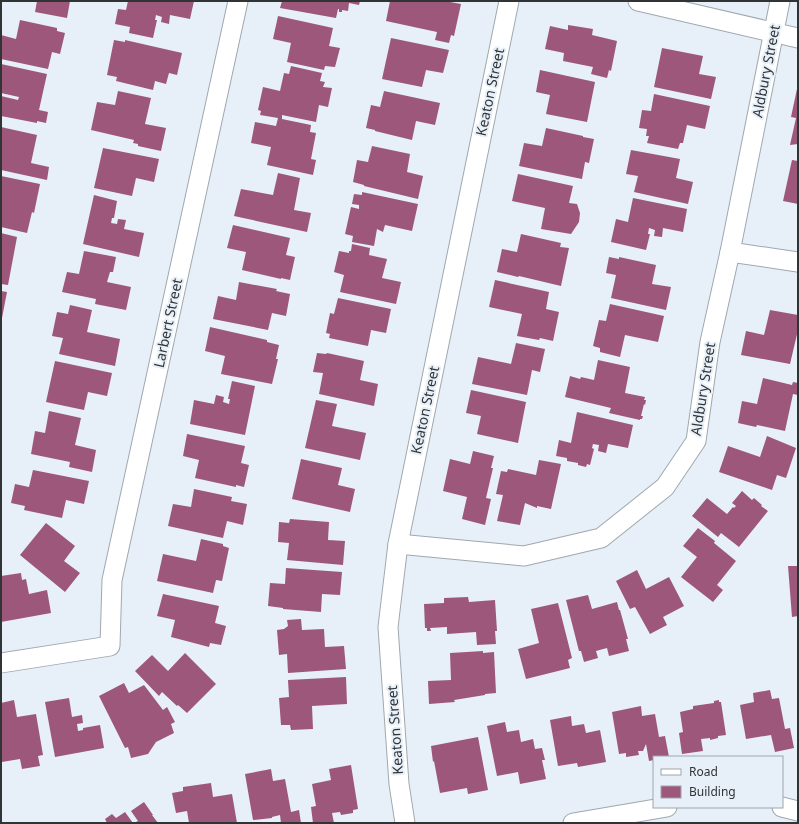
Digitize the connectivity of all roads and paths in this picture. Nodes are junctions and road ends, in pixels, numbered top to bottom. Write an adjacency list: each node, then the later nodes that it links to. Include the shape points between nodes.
1 (238, 1): 10 (street, Larbert Street, via 112,580 110,646)
2 (509, 1): 9 (street, Keaton Street)
3 (638, 1): 5 (street)
4 (780, 1): 5 (street, Aldbury Street)
5 (774, 33): 6 (street); 7 (street, Aldbury Street)
6 (798, 38)
7 (730, 252): 8 (street); 9 (street, Aldbury Street, via 710,342 696,441 665,487 601,538 524,556)
8 (798, 262)
9 (398, 544): 14 (street, Keaton Street, via 388,626 399,784)
10 (1, 663)
11 (783, 807): 13 (street)
12 (661, 808): 15 (street)
13 (798, 811)
14 (405, 823)
15 (573, 823)

